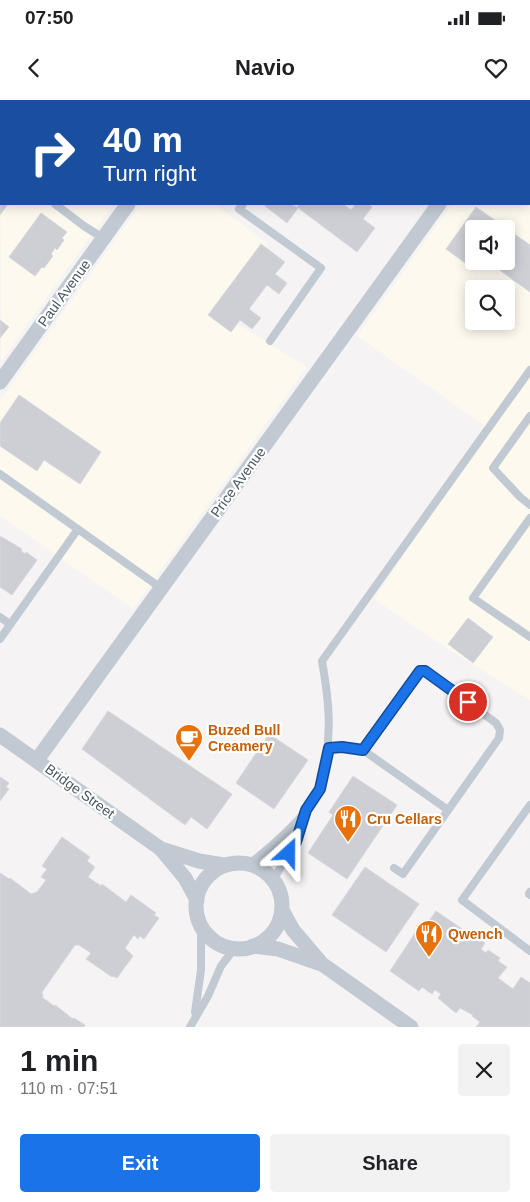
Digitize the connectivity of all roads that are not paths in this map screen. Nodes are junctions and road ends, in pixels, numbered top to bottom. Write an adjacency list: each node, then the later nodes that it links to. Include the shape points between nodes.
1 (56, 205): 5 (lane)
2 (127, 205): 5 (street, Paul Avenue)
3 (242, 205): 6 (lane, via 239,209 321,268)
4 (437, 205): 14 (street, Price Avenue)
5 (103, 238): 8 (street, Paul Avenue)
6 (270, 342)
7 (530, 370): 20 (lane, via 322,661 328,695)
8 (0, 382)
9 (530, 416): 11 (lane, via 493,468)
10 (0, 474): 13 (lane)
11 (530, 505)
12 (530, 518): 17 (lane, via 473,598)
13 (78, 529): 14 (lane); 16 (lane)
14 (161, 588): 22 (street, Price Avenue)
15 (0, 617): 16 (lane)
16 (10, 624): 18 (lane)
17 (530, 638)
18 (0, 639)
19 (0, 735): 22 (street, Bridge Street)
20 (329, 748): 21 (lane); 24 (lane, via 320,789)
21 (363, 750): 25 (lane); 25 (lane, via 420,671 425,671 496,723 500,730 499,738)
22 (37, 760): 26 (street, Bridge Street)
23 (530, 805): 36 (lane, via 462,900)
24 (306, 810): 27 (lane, via 271,847); 30 (lane, via 296,842)
25 (448, 810): 29 (lane, via 403,874)
26 (160, 849): 28 (street, Bridge Street); 31 (street, Bridge Street, via 185,878)
27 (249, 864): 28 (street); 30 (street, via 263,869)
28 (224, 865): 31 (street, via 204,880)
29 (394, 868)
30 (274, 879): 32 (street, via 280,891)
31 (197, 900): 33 (street)
32 (282, 910): 34 (street, via 274,932); 37 (street, via 293,930)
33 (201, 927): 35 (street, via 221,946); 38 (lane, via 201,970)
34 (254, 946): 35 (street); 37 (street, via 278,949)
35 (234, 949): 38 (lane, via 221,966 208,996)
36 (530, 951)
37 (322, 964): 40 (street)
38 (194, 1017): 39 (lane)
39 (190, 1027)
40 (412, 1027)

